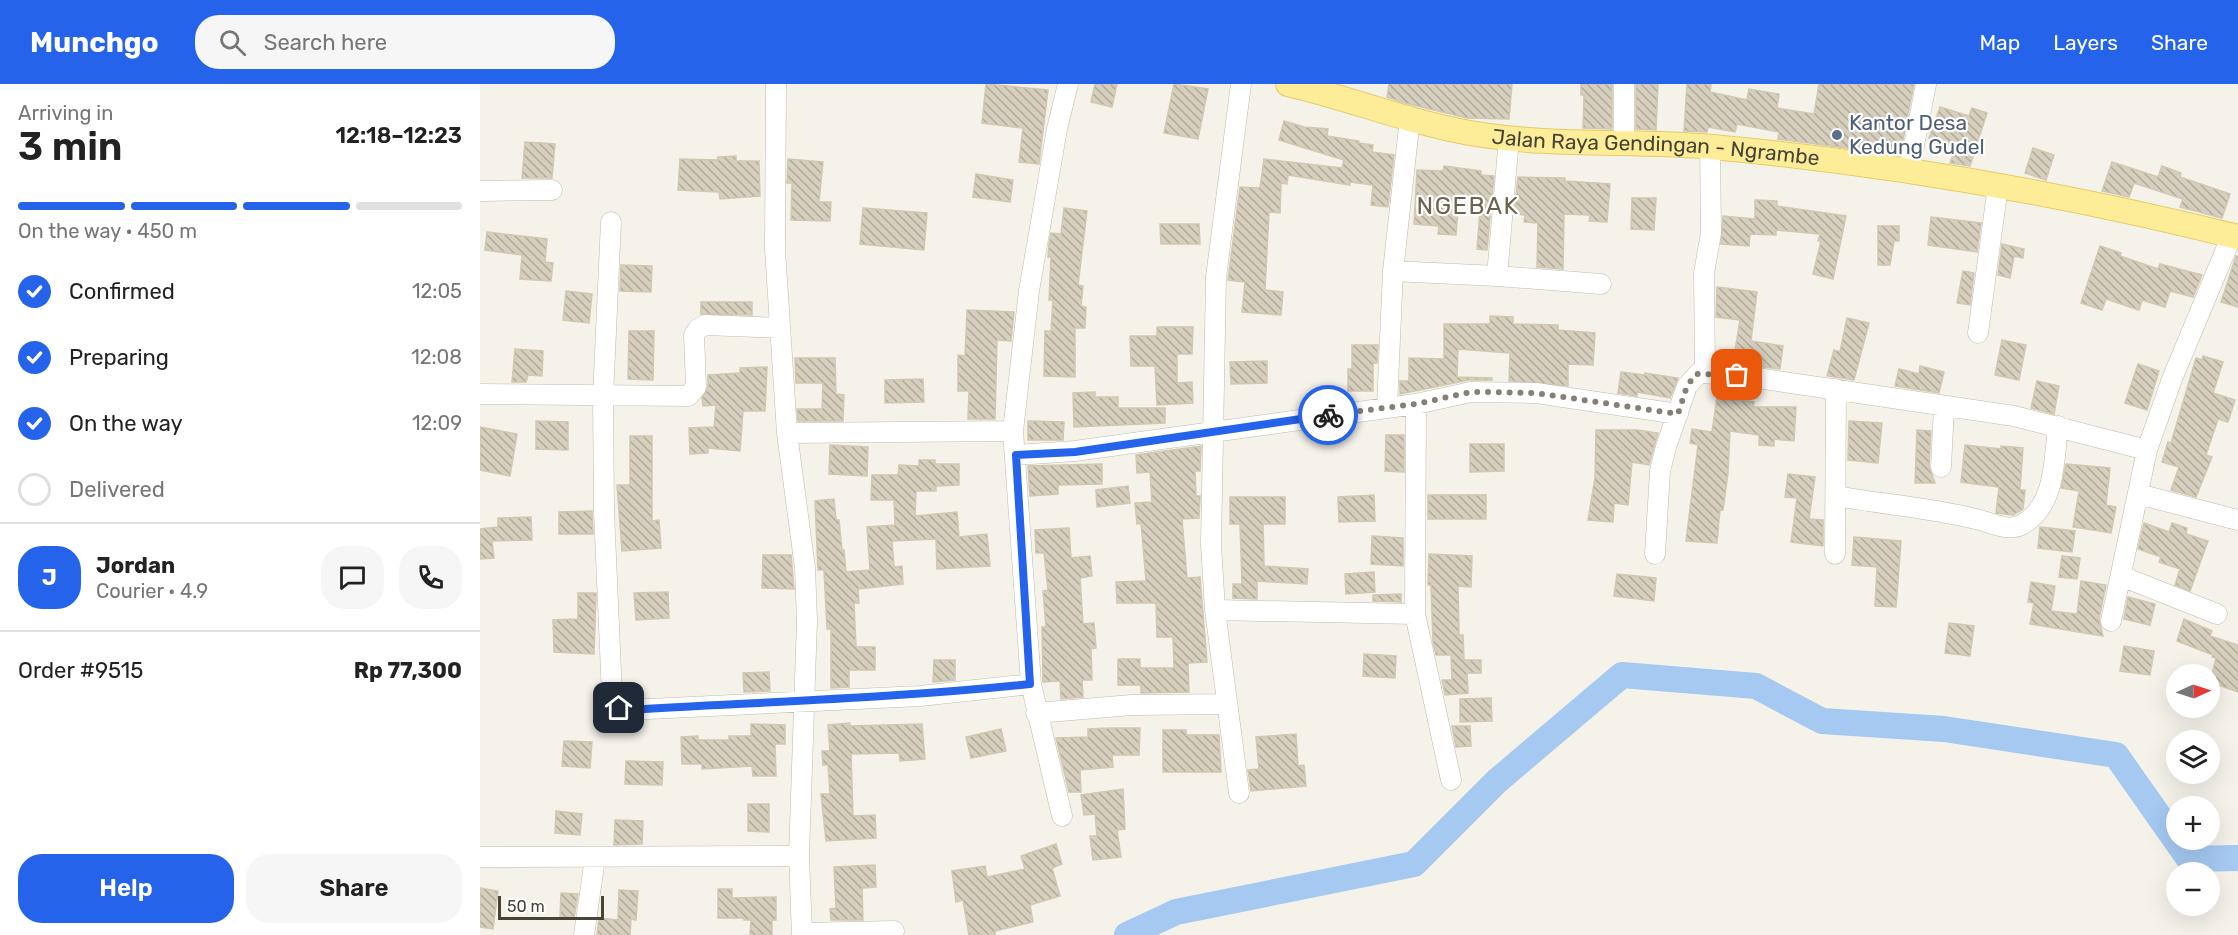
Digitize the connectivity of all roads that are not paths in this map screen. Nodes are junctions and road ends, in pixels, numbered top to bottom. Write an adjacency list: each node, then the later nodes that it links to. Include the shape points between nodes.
1 (776, 84): 20 (street, via 775,249)
2 (1068, 84): 32 (street, via 1056,129 1029,291)
3 (1241, 84): 31 (street, via 1215,277)
4 (1288, 84): 7 (main road, Jalan Raya Gendingan - Ngrambe)
5 (1624, 84): 9 (street)
6 (1926, 84): 11 (street)
7 (1410, 118): 8 (main road, Jalan Raya Gendingan - Ngrambe, via 1469,133); 17 (street)
8 (1509, 138): 9 (main road, Jalan Raya Gendingan - Ngrambe); 18 (street)
9 (1624, 142): 10 (main road, Jalan Raya Gendingan - Ngrambe)
10 (1710, 147): 11 (main road, Jalan Raya Gendingan - Ngrambe); 22 (street, via 1711,233 1704,273)
11 (1909, 171): 12 (main road, Jalan Raya Gendingan - Ngrambe)
12 (1998, 186): 16 (main road, Jalan Raya Gendingan - Ngrambe); 21 (street)
13 (552, 190): 14 (street)
14 (480, 191)
15 (612, 222): 25 (street)
16 (2235, 236): 34 (street, via 2172,379)
17 (1393, 271): 18 (street); 28 (street)
18 (1497, 276): 19 (street)
19 (1601, 284)
20 (780, 328): 25 (street, via 701,327 694,335 696,387 692,394); 33 (street)
21 (1978, 333)
22 (1705, 372): 23 (street); 29 (street, via 1690,380)
23 (1836, 390): 27 (street); 38 (street)
24 (480, 394): 25 (street)
25 (603, 397): 48 (street, via 604,510 614,702 627,710)
26 (1416, 404): 28 (street); 29 (street, via 1471,392 1525,393); 44 (street)
27 (1944, 406): 30 (street); 36 (street)
28 (1387, 407): 31 (street)
29 (1678, 414): 40 (street, via 1660,471)
30 (2058, 426): 34 (street); 38 (street, via 2048,494 2035,512 2017,526)
31 (1213, 430): 35 (street, via 1075,452); 43 (street, via 1211,544)
32 (1013, 431): 33 (street); 35 (street)
33 (787, 433): 48 (street, via 805,568)
34 (2147, 450): 37 (street)
35 (1016, 455): 47 (street)
36 (1941, 467)
37 (2138, 494): 39 (street); 42 (street)
38 (1836, 496): 41 (street)
39 (2238, 520)
40 (1656, 554)
41 (1835, 554)
42 (2121, 576): 45 (street); 46 (street)
43 (1215, 610): 44 (street); 49 (street)
44 (1415, 614): 51 (street)
45 (2217, 614)
46 (2111, 621)
47 (1030, 684): 48 (street, via 921,696); 50 (street)
48 (806, 699): 54 (street)
49 (1227, 704): 50 (street, via 1132,705); 52 (street)
50 (1036, 713): 53 (street)
51 (1451, 780)
52 (1239, 793)
53 (1062, 816)
54 (799, 856): 56 (street); 58 (street)
55 (480, 857): 56 (street)
56 (595, 858): 59 (street)
57 (894, 931): 58 (street)
58 (802, 934)
59 (584, 935)

